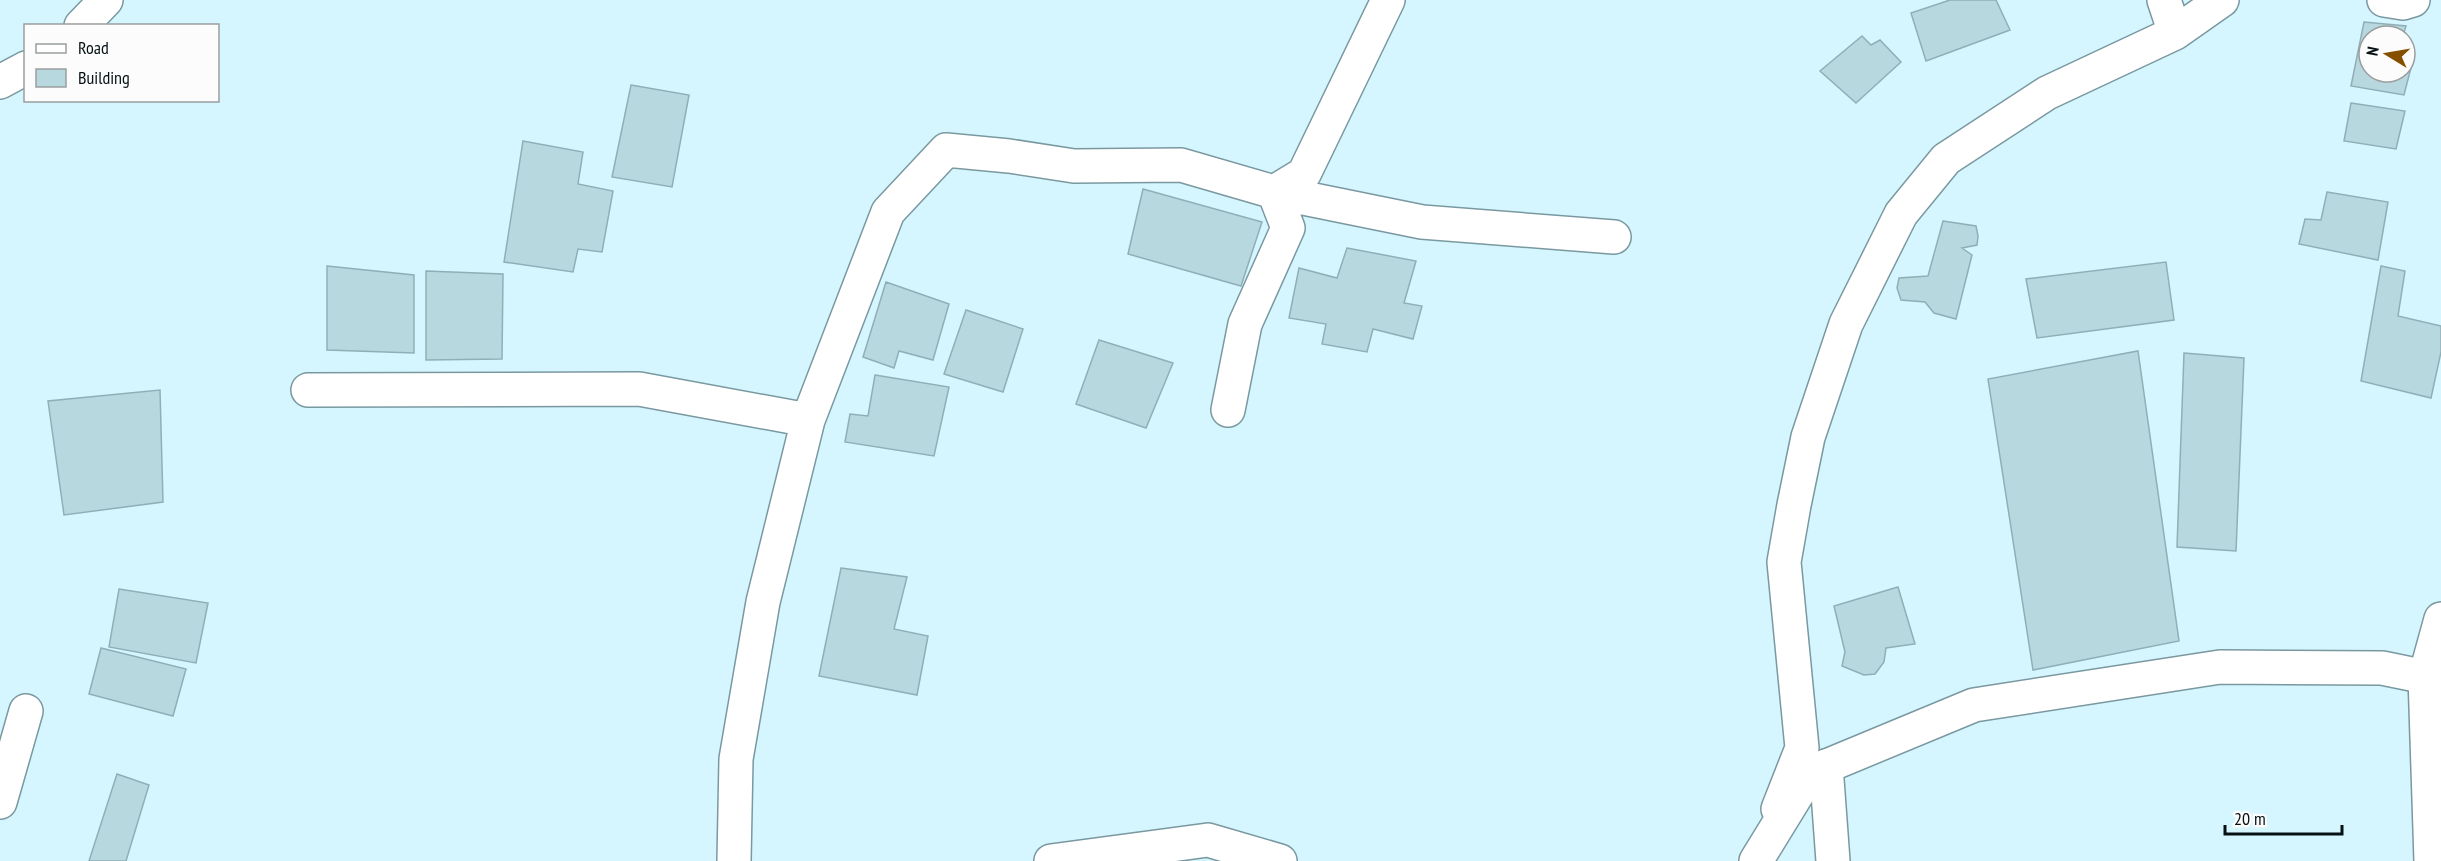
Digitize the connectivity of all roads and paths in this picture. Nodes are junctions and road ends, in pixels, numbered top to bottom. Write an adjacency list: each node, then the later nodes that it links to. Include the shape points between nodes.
1 (106, 0): 7 (street)
2 (1388, 0): 11 (street, via 1304,174)
3 (2164, 0): 8 (street)
4 (2222, 0): 8 (street)
5 (2384, 0): 6 (street)
6 (2413, 0)
7 (83, 24)
8 (2175, 33): 21 (street, via 2047,93 1946,159 1901,214 1846,324 1806,448 1784,562 1802,748)
9 (24, 69): 10 (street)
10 (0, 82)
11 (1274, 192): 12 (street, via 1422,222); 14 (street, via 1288,228 1245,324); 15 (street, via 1181,165 1074,166 946,150 888,212)
12 (1614, 237)
13 (308, 390): 15 (street, via 639,389)
14 (1228, 410)
15 (808, 420): 22 (street, via 764,602 736,759)
16 (2441, 619): 17 (street)
17 (2433, 678): 19 (street, via 2382,668 2220,667 1974,705); 26 (street)
18 (26, 711): 20 (street)
19 (1826, 766): 21 (street, via 1810,773); 25 (street)
20 (0, 802)
21 (1757, 859)
22 (734, 861)
23 (1051, 861): 24 (street, via 1208,840)
24 (1280, 861)
25 (1833, 861)
26 (2431, 861)

